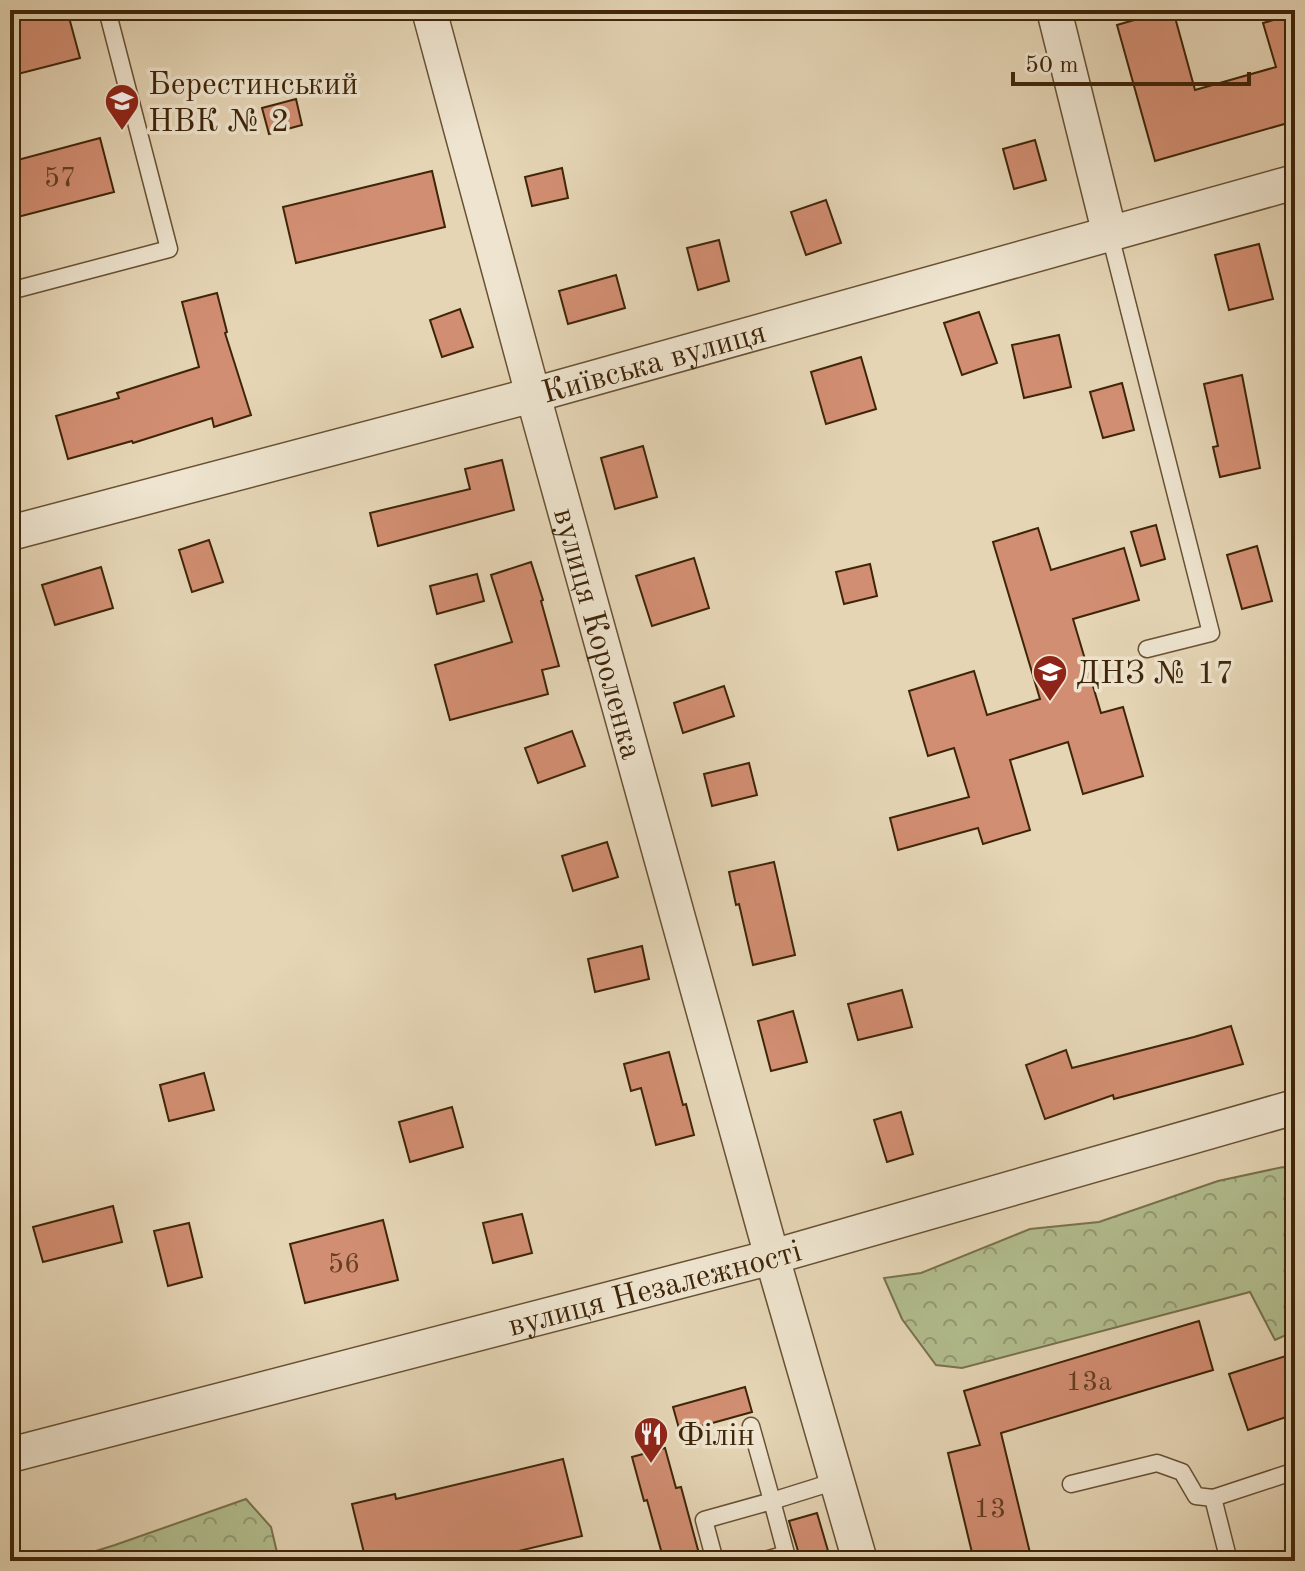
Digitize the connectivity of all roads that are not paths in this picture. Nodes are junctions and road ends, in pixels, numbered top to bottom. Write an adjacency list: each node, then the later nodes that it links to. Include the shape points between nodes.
1 (107, 10): 6 (lane, via 169,249)
2 (429, 10): 7 (street, вулиця Короленка)
3 (1054, 10): 5 (street)
4 (1295, 182): 5 (street, Київська вулиця)
5 (1110, 235): 7 (street, Київська вулиця); 9 (lane, via 1211,633)
6 (10, 291)
7 (533, 395): 8 (street, Київська вулиця); 11 (street, вулиця Короленка)
8 (10, 533)
9 (1147, 649)
10 (1295, 1107): 11 (street, вулиця Незалежності)
11 (772, 1257): 13 (street, вулиця Незалежності); 15 (street, вулиця Короленка)
12 (751, 1426): 18 (lane)
13 (10, 1455)
14 (1295, 1471): 17 (lane)
15 (836, 1481): 18 (lane); 22 (street, вулиця Короленка)
16 (1071, 1484): 17 (lane, via 1157,1463 1182,1472 1196,1496)
17 (1213, 1498): 23 (lane)
18 (772, 1501): 19 (lane); 20 (lane, via 704,1520)
19 (787, 1558): 21 (lane)
20 (715, 1561)
21 (762, 1561)
22 (860, 1561)
23 (1229, 1561)

